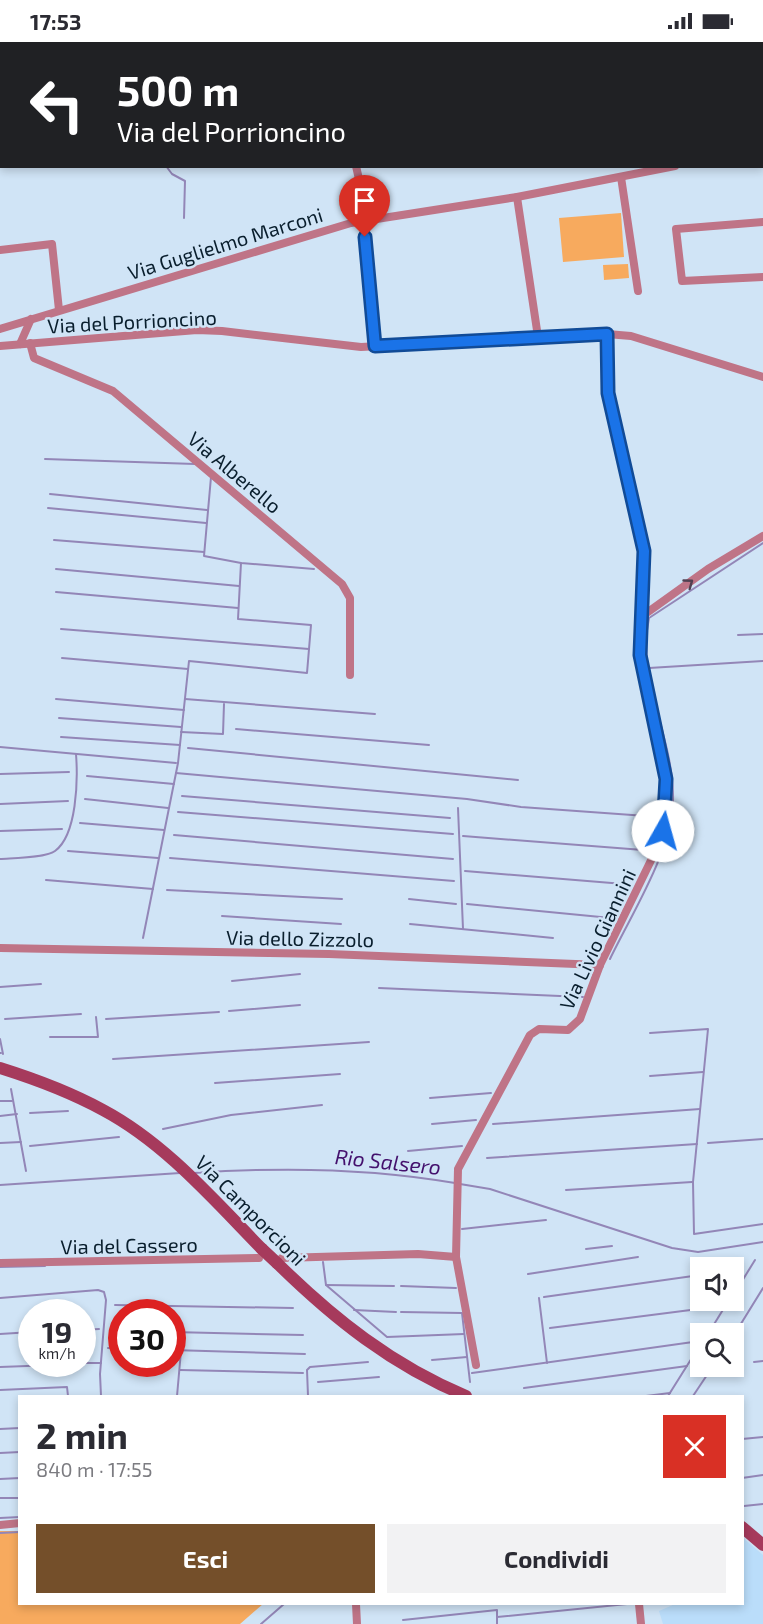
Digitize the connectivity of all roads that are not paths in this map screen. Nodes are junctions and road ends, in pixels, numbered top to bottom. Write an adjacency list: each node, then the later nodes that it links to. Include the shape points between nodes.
1 (356, 168): 5 (street)
2 (665, 168): 3 (street, Via Guglielmo Marconi)
3 (621, 177): 4 (street, Via Guglielmo Marconi); 9 (street)
4 (517, 197): 5 (street, Via Guglielmo Marconi); 15 (street)
5 (365, 220): 10 (street, Via Guglielmo Marconi); 18 (street)
6 (763, 222): 8 (street, via 676,229 682,281)
7 (0, 250): 10 (street, via 52,244)
8 (763, 277)
9 (639, 291)
10 (59, 310): 11 (street, Via Guglielmo Marconi)
11 (32, 319): 12 (street, Via Guglielmo Marconi); 16 (street)
12 (17, 324): 13 (street, Via Guglielmo Marconi); 16 (street)
13 (0, 329)
14 (607, 334): 15 (street, Via del Porrioncino); 19 (street, Via del Porrioncino, via 637,338); 21 (street, Via Livio Giannini, via 608,393 644,551)
15 (538, 337): 18 (street, Via del Porrioncino)
16 (28, 338): 17 (street, Via del Porrioncino, via 20,344); 18 (street, Via del Porrioncino, via 196,330 330,346); 22 (street, Via Alberello, via 34,358 113,392 342,584 350,598)
17 (0, 346)
18 (375, 346)
19 (763, 377)
20 (763, 536): 21 (street, one-way to 20)
21 (641, 617): 24 (street, Via Livio Giannini, via 641,669 663,762 666,814 658,846)
22 (350, 675)
23 (0, 948): 24 (street, Via dello Zizzolo, via 329,954)
24 (600, 965): 27 (street, Via Livio Giannini, via 574,1026 568,1030 539,1029 530,1035 464,1155 457,1174)
25 (0, 1068): 26 (main road, Via Camporcioni, via 45,1083 103,1110 146,1138 199,1185)
26 (261, 1254): 28 (main road, Via Camporcioni, bridge); 29 (street, Via del Cassero)
27 (456, 1257): 28 (street, via 418,1254); 30 (street, Via Livio Giannini)
28 (280, 1261): 31 (main road, Via Camporcioni, via 334,1317 393,1360)
29 (0, 1263)
30 (476, 1365)
31 (464, 1395)
32 (18, 1523): 33 (street)
33 (0, 1525)
34 (744, 1529): 35 (main road)
35 (763, 1545)
36 (356, 1605): 38 (street)
37 (639, 1605): 39 (street)
38 (357, 1624)
39 (641, 1624)

